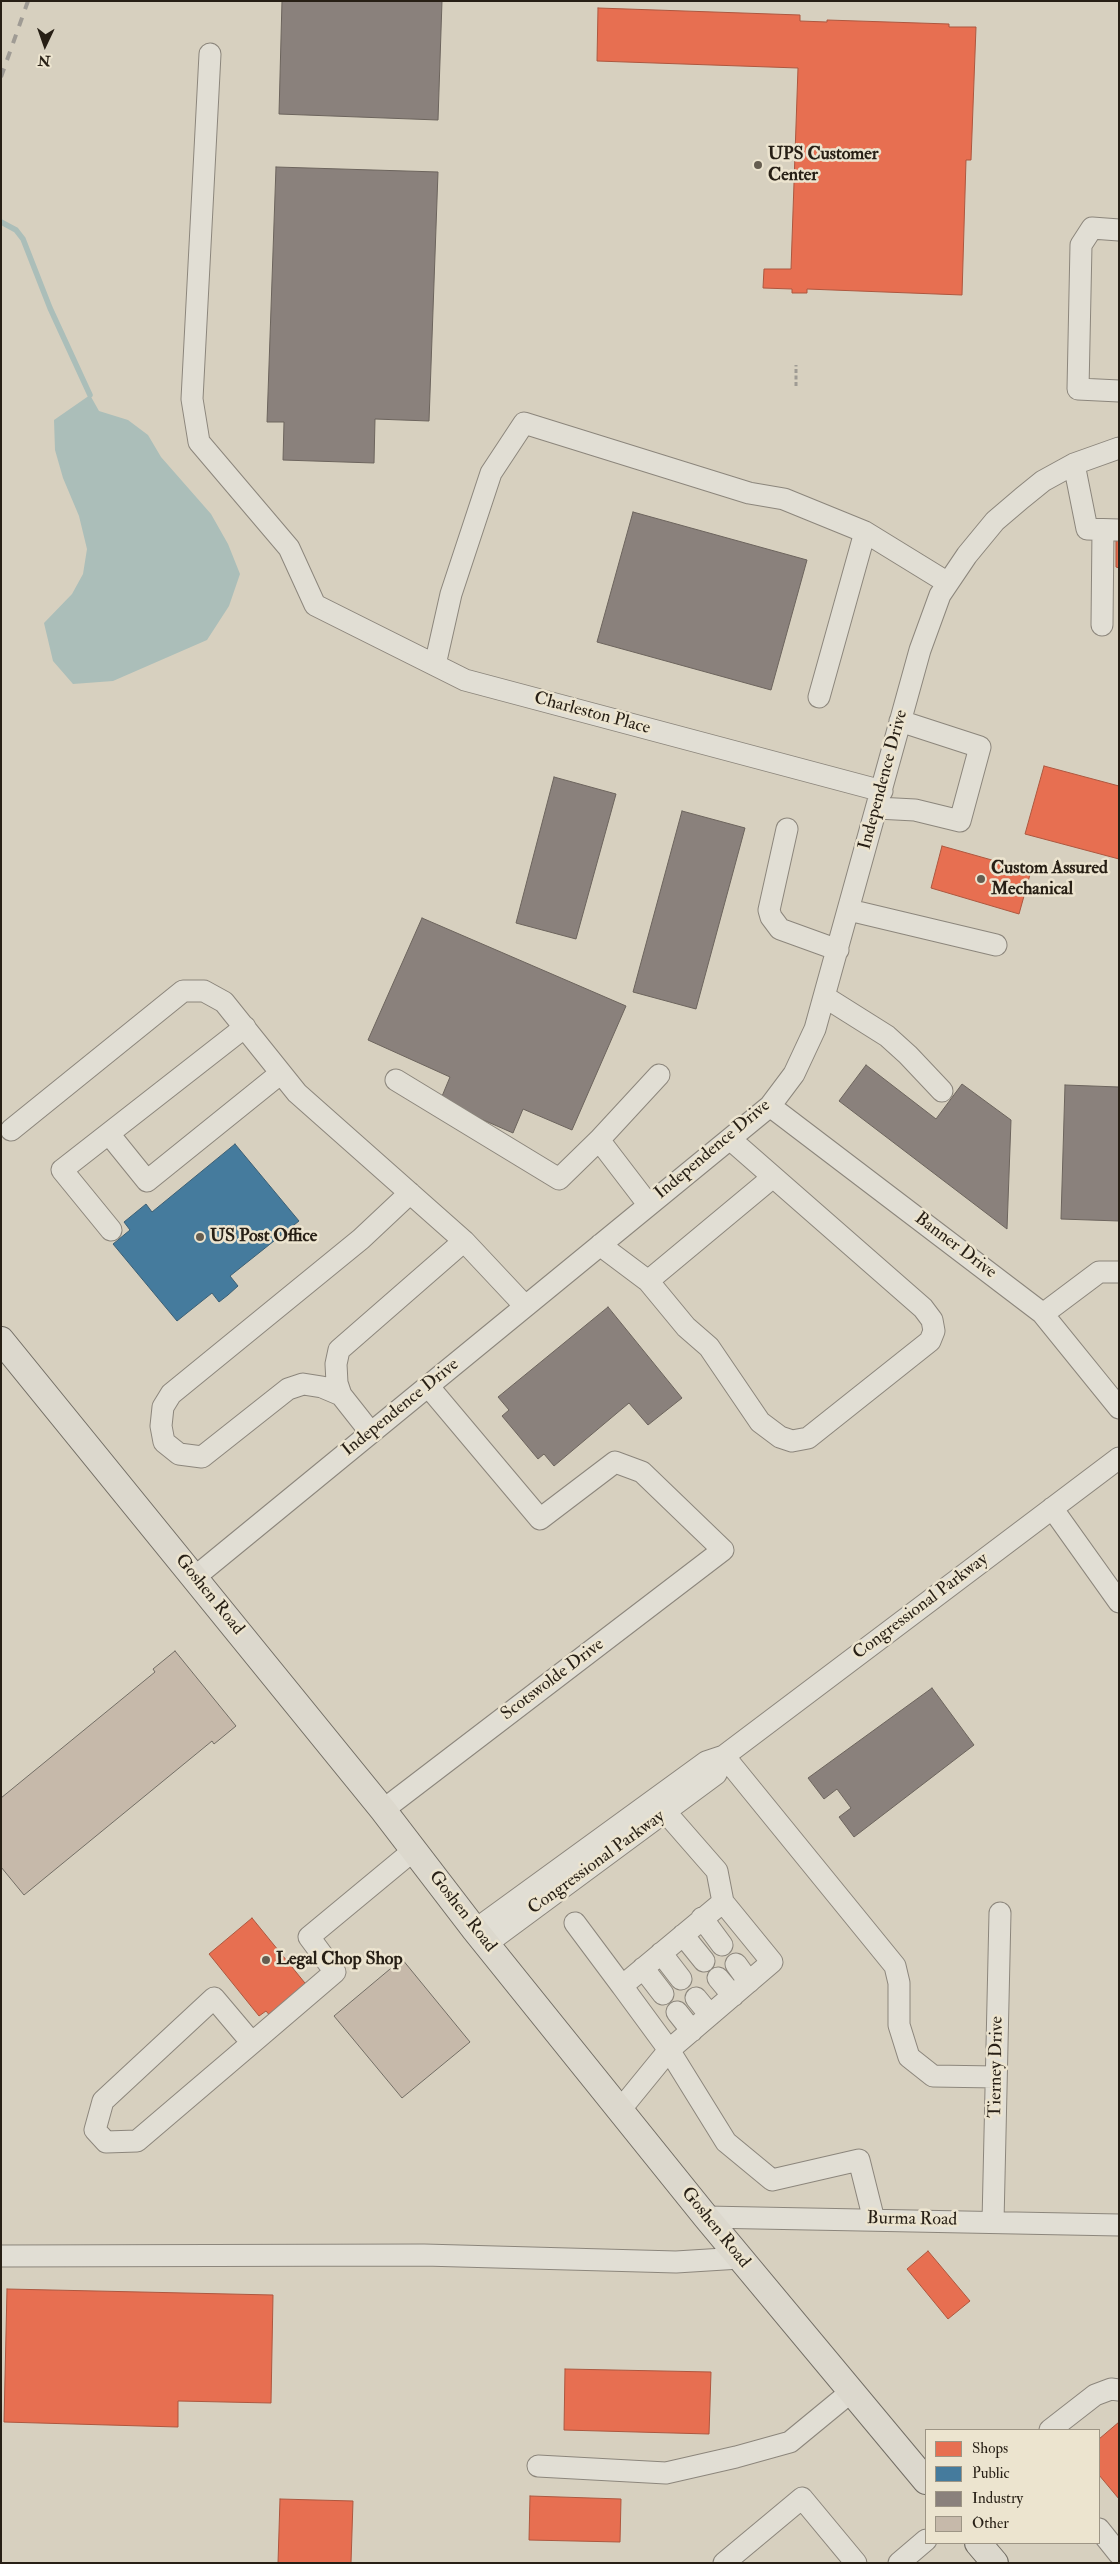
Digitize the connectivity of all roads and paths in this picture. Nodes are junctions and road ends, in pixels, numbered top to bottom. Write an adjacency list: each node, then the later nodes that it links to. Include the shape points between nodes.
1 (210, 54): 12 (street, Charleston Place, via 192,399 199,442 289,548 314,605)
2 (1119, 230): 5 (street, via 1092,228 1081,245 1078,389)
3 (796, 365): 4 (path)
4 (796, 386)
5 (1119, 391)
6 (1119, 448): 7 (street, Independence Drive)
7 (1074, 464): 8 (street, via 1087,530); 10 (street, Independence Drive, via 1043,481 1009,508 967,554)
8 (1111, 530): 11 (street)
9 (865, 532): 10 (street); 12 (street, via 784,499 749,493 524,423 491,473 451,594); 13 (street)
10 (948, 583): 14 (street, Independence Drive, via 940,595 920,650)
11 (1102, 625)
12 (434, 664): 15 (street, Charleston Place, via 465,680)
13 (819, 697)
14 (900, 721): 15 (street, Independence Drive); 15 (street, Charleston Place, via 980,747 960,821)
15 (879, 799): 17 (street, Independence Drive)
16 (787, 829): 19 (street, via 769,910 774,924)
17 (849, 910): 18 (street); 19 (street, Independence Drive)
18 (996, 945)
19 (838, 950): 20 (street, Independence Drive)
20 (825, 997): 25 (street, via 887,1036); 26 (street, Independence Drive, via 815,1029 794,1074)
21 (244, 1027): 22 (street); 27 (street, via 224,1002 204,991 183,991); 28 (street)
22 (281, 1073): 28 (street, via 146,1181); 32 (street, via 297,1093)
23 (659, 1075): 30 (street)
24 (396, 1080): 30 (street, via 559,1179)
25 (942, 1091)
26 (770, 1106): 29 (street, Independence Drive); 40 (street, Banner Drive)
27 (11, 1130)
28 (109, 1134): 34 (street, via 62,1170)
29 (730, 1139): 31 (street); 33 (street, Independence Drive)
30 (599, 1140): 33 (street)
31 (773, 1177): 38 (street); 38 (street, via 924,1308 932,1320 934,1331 930,1340 808,1438 792,1440 780,1437 760,1422 709,1347 686,1327)
32 (410, 1193): 35 (street); 43 (street, via 361,1239 171,1394 163,1407 161,1426 164,1442 179,1454 202,1458 288,1389 303,1384)
33 (648, 1204): 36 (street, Independence Drive)
34 (111, 1230)
35 (464, 1241): 39 (street); 43 (street, via 339,1350 336,1383)
36 (600, 1245): 38 (street); 39 (street, Independence Drive)
37 (1119, 1272): 40 (street, via 1098,1272)
38 (648, 1280)
39 (525, 1306): 42 (street, Independence Drive)
40 (1043, 1314): 44 (street, Banner Drive)
41 (1, 1340): 48 (main road, Goshen Road)
42 (428, 1386): 45 (street, Independence Drive); 52 (street, Scotswolde Drive, via 540,1519 615,1462 642,1472 723,1550)
43 (341, 1395): 45 (street)
44 (1119, 1408)
45 (371, 1433): 48 (street, Independence Drive)
46 (1119, 1458): 47 (street, Congressional Parkway)
47 (1052, 1508): 49 (street); 50 (street, Congressional Parkway)
48 (195, 1577): 52 (main road, Goshen Road)
49 (1119, 1602)
50 (724, 1756): 51 (street, Congressional Parkway, via 706,1762); 77 (street, via 895,1966 899,1983 899,2025 909,2057 933,2076)
51 (660, 1806): 54 (street, via 717,1872); 59 (street, Congressional Parkway)
52 (383, 1810): 53 (main road, Goshen Road)
53 (414, 1850): 59 (main road, Goshen Road); 75 (street, via 310,1937 334,1972)
54 (723, 1902): 56 (street); 67 (street, via 772,1962)
55 (1000, 1913): 77 (street, Tierney Drive)
56 (702, 1918): 58 (street); 60 (street)
57 (575, 1923): 68 (street)
58 (683, 1935): 61 (street); 62 (street)
59 (480, 1937): 78 (main road, Goshen Road)
60 (722, 1945)
61 (661, 1953): 64 (street); 66 (street)
62 (704, 1960)
63 (736, 1964): 67 (street)
64 (643, 1968): 68 (street); 69 (street)
65 (718, 1978): 70 (street)
66 (681, 1979)
67 (749, 1982): 70 (street)
68 (622, 1986): 76 (street)
69 (663, 1994)
70 (733, 1996): 73 (street)
71 (696, 1998): 73 (street)
72 (677, 2012): 74 (street)
73 (710, 2016): 74 (street)
74 (692, 2031): 76 (street)
75 (252, 2043): 75 (street, via 137,2141 106,2142 95,2130 102,2101 214,1998)
76 (668, 2050): 78 (street); 80 (street, via 726,2142 772,2180 859,2160)
77 (996, 2077): 81 (street, Tierney Drive)
78 (620, 2110): 79 (main road, Goshen Road)
79 (706, 2217): 80 (street, Burma Road); 84 (main road, Goshen Road)
80 (874, 2220): 81 (street, Burma Road)
81 (993, 2222): 82 (street, Burma Road)
82 (1119, 2225)
83 (1, 2256): 84 (street, via 424,2255 676,2262)
84 (740, 2258): 86 (main road, Goshen Road)
85 (1119, 2390): 87 (street, via 1111,2389 1095,2395)
86 (852, 2391): 88 (street, via 790,2442 736,2457 666,2473); 89 (main road, Goshen Road)
87 (1051, 2429)
88 (538, 2466)
89 (925, 2479)
90 (1100, 2531): 93 (street)
91 (925, 2541): 96 (street)
92 (979, 2544): 97 (main road)
93 (1119, 2554)
94 (724, 2563): 95 (street, via 802,2498)
95 (856, 2563)
96 (899, 2563)
97 (995, 2563)

